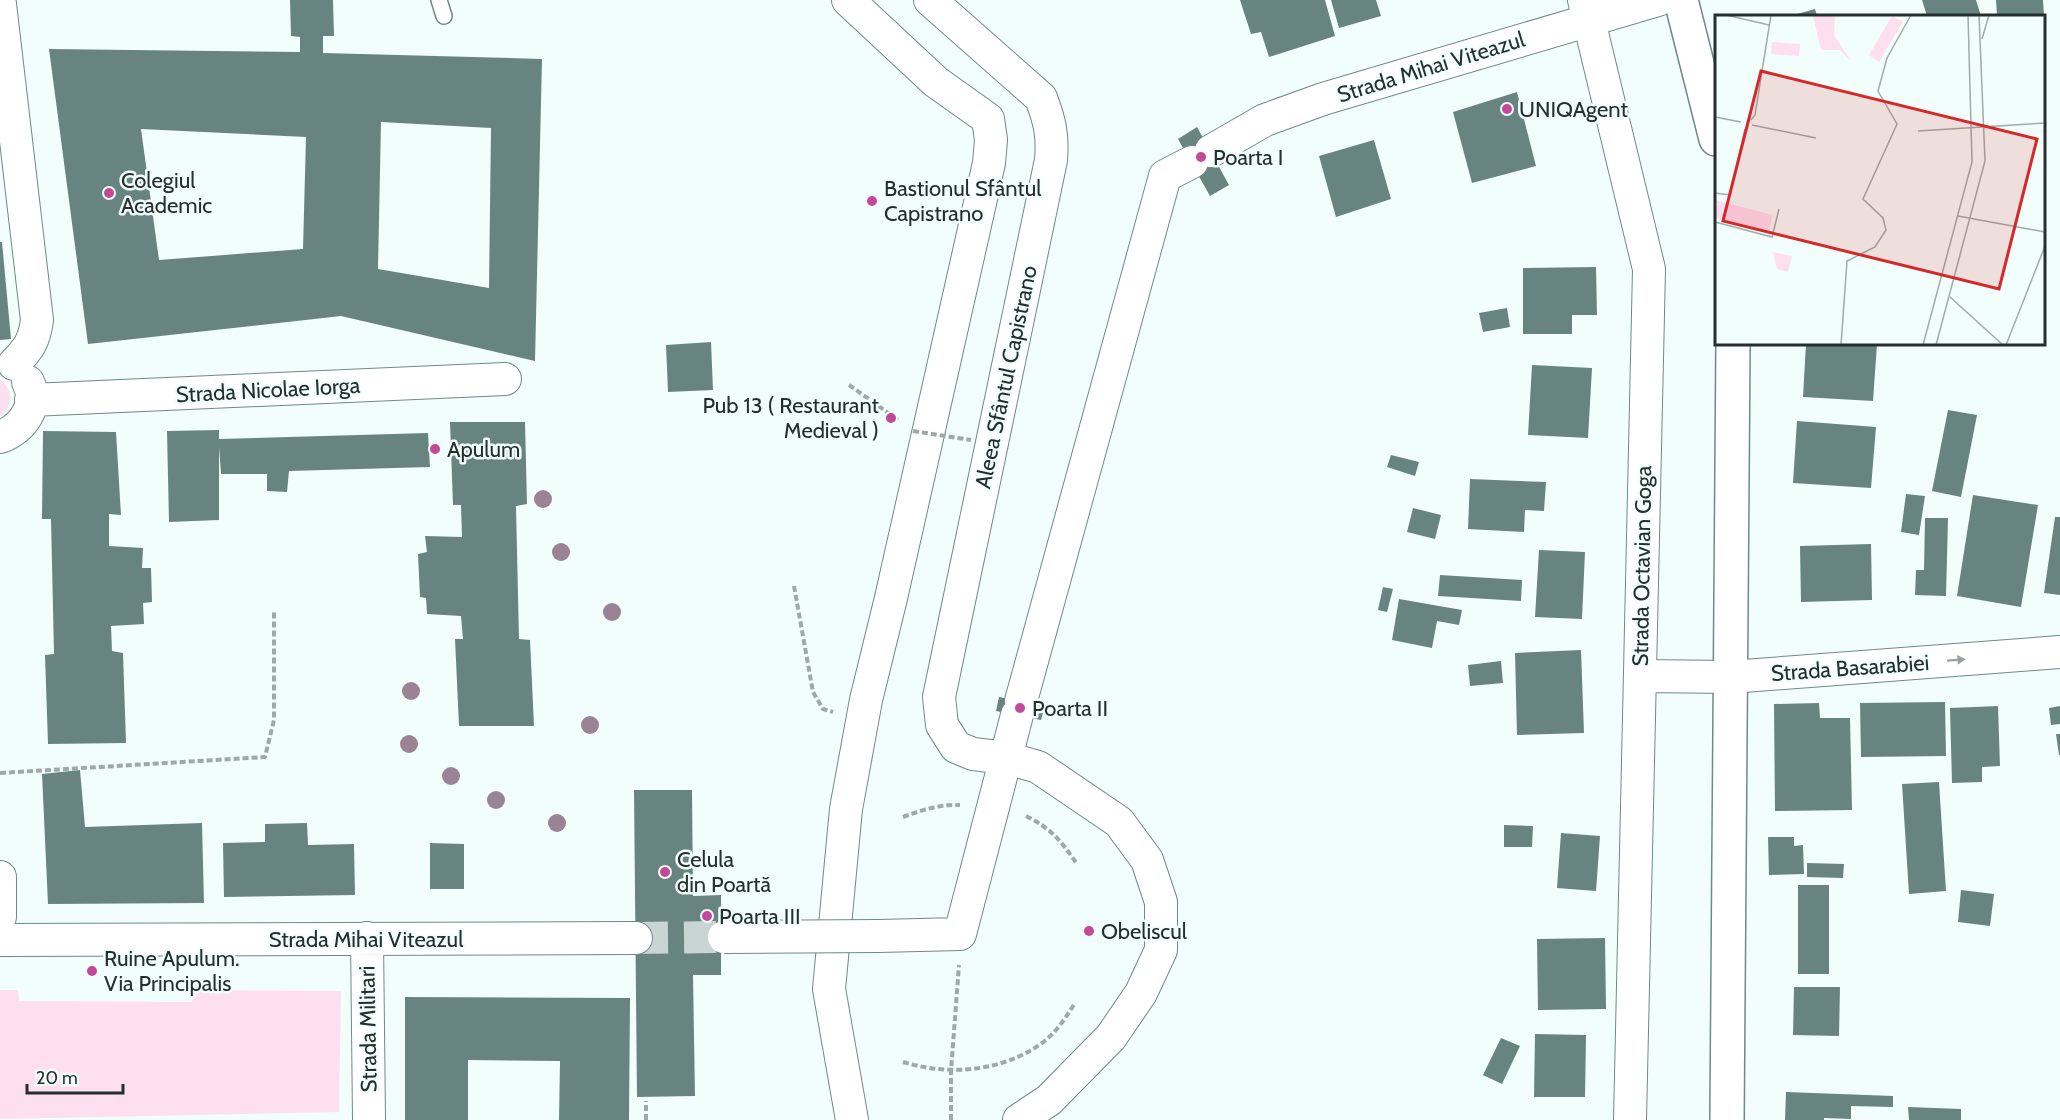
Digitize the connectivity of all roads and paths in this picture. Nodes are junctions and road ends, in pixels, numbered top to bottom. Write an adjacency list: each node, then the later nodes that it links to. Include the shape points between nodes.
1 (439, 0): 8 (lane)
2 (848, 0): 22 (street, via 936,82 988,119 990,152)
3 (930, 0): 23 (street, Aleea Sfântul Capistrano, via 1041,98 1053,139 1052,160 939,697 942,725 956,747 973,754)
4 (1658, 0): 7 (street, Strada Mihai Viteazul)
5 (1681, 0): 9 (street)
6 (0, 4): 11 (street, via 37,320 28,349)
7 (1587, 10): 20 (street, Strada Octavian Goga, via 1649,269); 23 (street, Strada Mihai Viteazul, via 1265,120 1165,176)
8 (444, 16)
9 (1715, 135)
10 (1733, 345): 21 (street)
11 (7, 361): 14 (street, via 24,374)
12 (505, 379): 14 (street, Strada Nicolae Iorga)
13 (849, 385): 16 (path, bridge, via 913,431)
14 (32, 400): 15 (street, via 22,424)
15 (0, 437)
16 (971, 440)
17 (794, 586): 22 (path, via 813,692 823,709)
18 (274, 610): 24 (path, via 274,720 265,757)
19 (2060, 652): 21 (street, Strada Basarabiei, one-way to 19)
20 (1640, 676): 21 (street, Strada Basarabiei); 45 (street, Strada Octavian Goga)
21 (1730, 677): 46 (street)
22 (862, 722): 42 (street, via 846,809 829,989)
23 (1007, 758): 31 (street, Strada Mihai Viteazul); 44 (street, Aleea Sfântul Capistrano, via 1038,767 1119,822 1147,860 1161,902 1161,950 1141,993 1111,1037 1049,1100)
24 (0, 773)
25 (960, 805): 27 (path, via 927,808)
26 (1026, 816): 28 (path, via 1046,826)
27 (903, 817)
28 (1077, 864)
29 (0, 877): 30 (street)
30 (0, 917)
31 (960, 934): 32 (street, bridge); 38 (path)
32 (723, 937)
33 (367, 938): 34 (street, Strada Mihai Viteazul); 35 (street, Strada Mihai Viteazul); 40 (street, Strada Militari)
34 (629, 939)
35 (0, 940)
36 (1075, 1003): 38 (path, via 1060,1026 1016,1057)
37 (903, 1062): 38 (path)
38 (951, 1071): 43 (path)
39 (646, 1101): 41 (path)
40 (369, 1120)
41 (646, 1120)
42 (852, 1120)
43 (951, 1120)
44 (1019, 1120)
45 (1630, 1120)
46 (1727, 1120)

